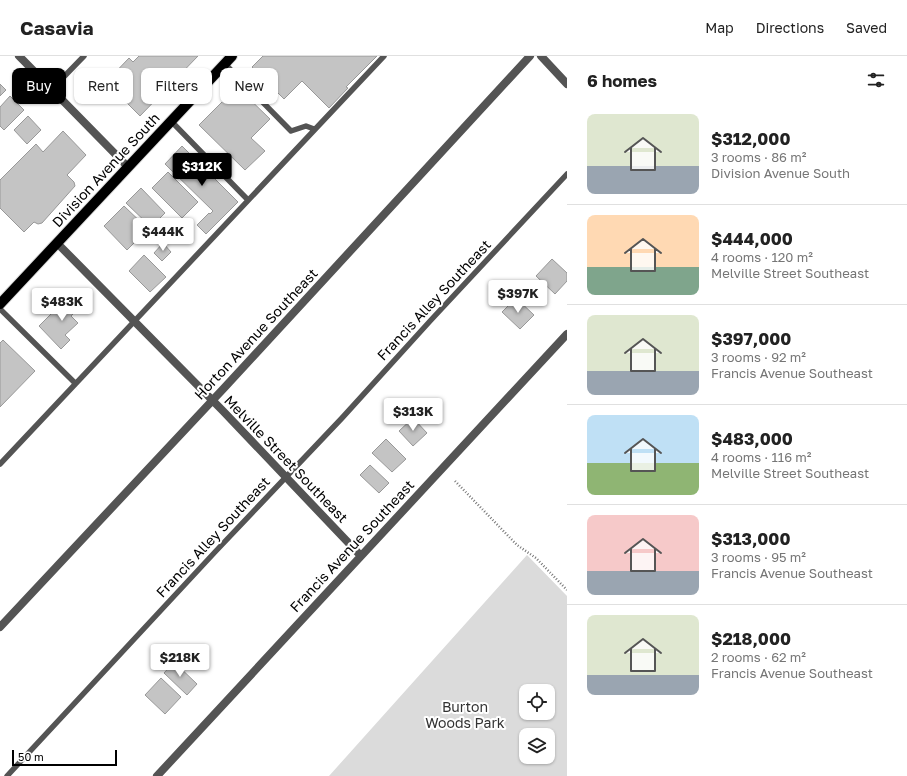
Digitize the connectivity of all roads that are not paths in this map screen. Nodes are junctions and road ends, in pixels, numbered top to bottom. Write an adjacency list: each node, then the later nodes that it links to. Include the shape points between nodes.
1 (19, 56): 8 (street)
2 (84, 56): 9 (lane)
3 (232, 56): 7 (main road, Division Avenue South)
4 (384, 56): 13 (lane)
5 (530, 56): 23 (street, Horton Avenue Southeast)
6 (541, 56): 10 (street)
7 (225, 64): 12 (main road, Division Avenue South); 13 (lane, via 290,131 306,126)
8 (31, 68)
9 (66, 75)
10 (567, 84)
11 (66, 103): 14 (street)
12 (172, 122): 14 (main road, Division Avenue South); 16 (lane)
13 (314, 129): 16 (lane)
14 (128, 167): 17 (main road, Division Avenue South)
15 (567, 174): 25 (lane, Francis Alley Southeast)
16 (248, 200): 20 (lane)
17 (57, 243): 18 (main road, Division Avenue South); 20 (street, Melville Street Southeast)
18 (0, 304)
19 (0, 309): 22 (lane)
20 (134, 321): 22 (lane); 23 (street, Melville Street Southeast)
21 (567, 334): 26 (street, Francis Avenue Southeast)
22 (75, 384): 24 (lane)
23 (212, 400): 25 (street, Melville Street Southeast); 27 (street, Horton Avenue Southeast)
24 (0, 464)
25 (286, 477): 26 (street, Melville Street Southeast); 28 (lane, Francis Alley Southeast)
26 (361, 556): 29 (street, Francis Avenue Southeast)
27 (0, 627)
28 (7, 776)
29 (157, 776)

